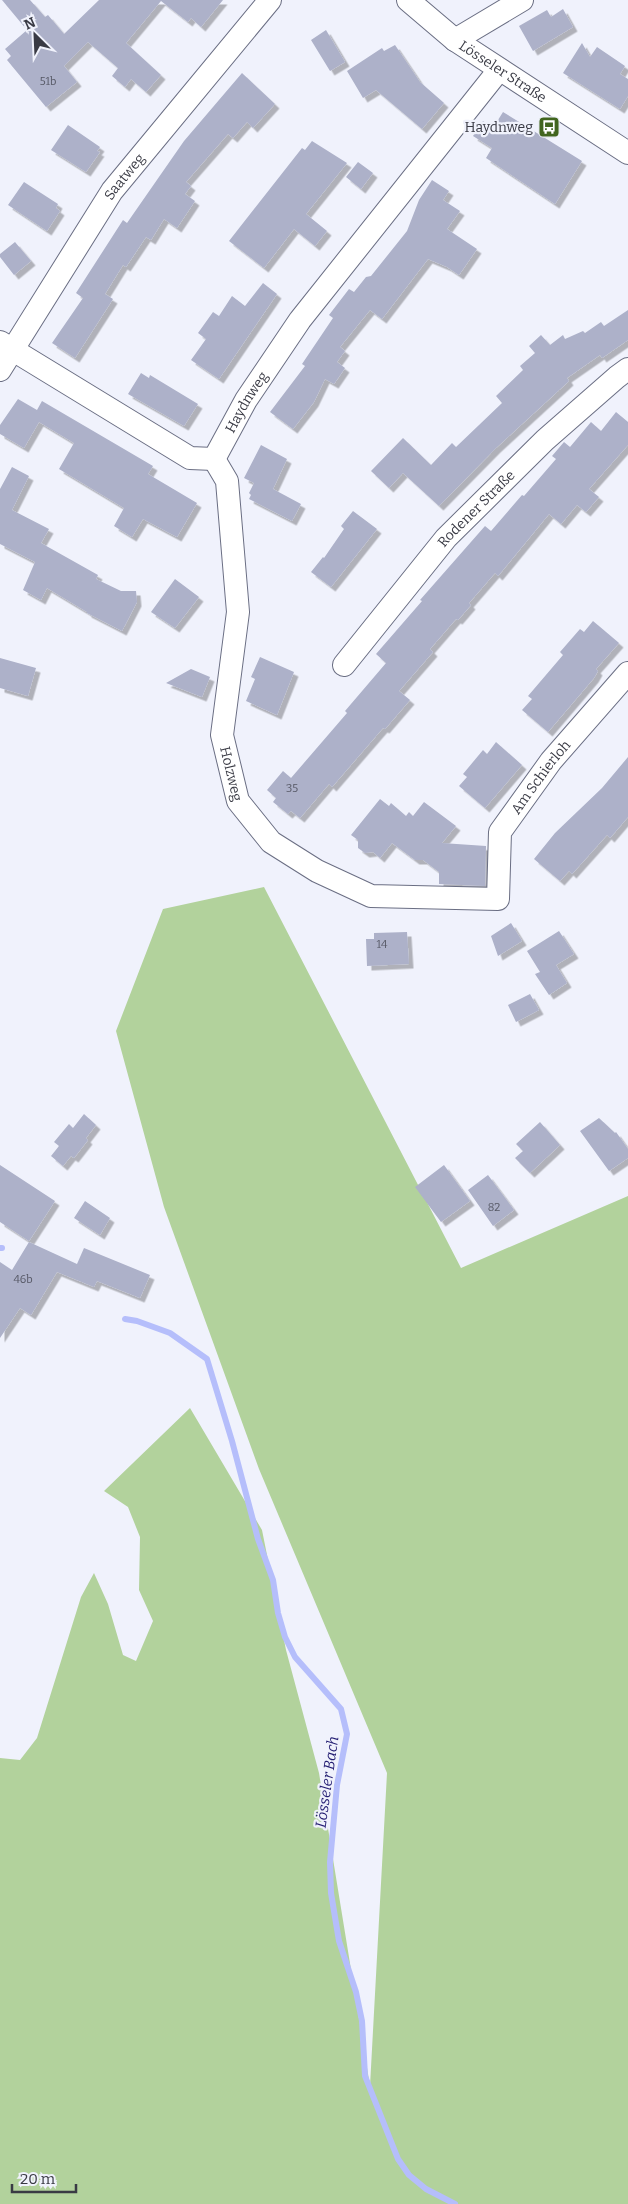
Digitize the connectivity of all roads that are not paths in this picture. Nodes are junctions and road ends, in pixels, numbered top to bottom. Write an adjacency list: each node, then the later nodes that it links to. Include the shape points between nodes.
1 (270, 0): 7 (street, Saatweg, via 112,191)
2 (408, 0): 4 (street, Lösseler Straße)
3 (522, 0): 4 (street)
4 (454, 40): 5 (street, Lösseler Straße)
5 (499, 70): 6 (street, Lösseler Straße); 10 (street, Haydnweg, via 300,320 246,400)
6 (628, 153)
7 (7, 346): 9 (street, Saatweg); 10 (street, via 190,458)
8 (628, 369): 11 (street, Rodener Straße, via 546,440 446,538)
9 (0, 370)
10 (214, 458): 13 (street, Holzweg, via 227,480 238,612 222,735 238,801 271,842 317,871 371,896)
11 (344, 665)
12 (628, 673): 13 (street, Am Schierloh, via 551,761 500,832)
13 (498, 899)

